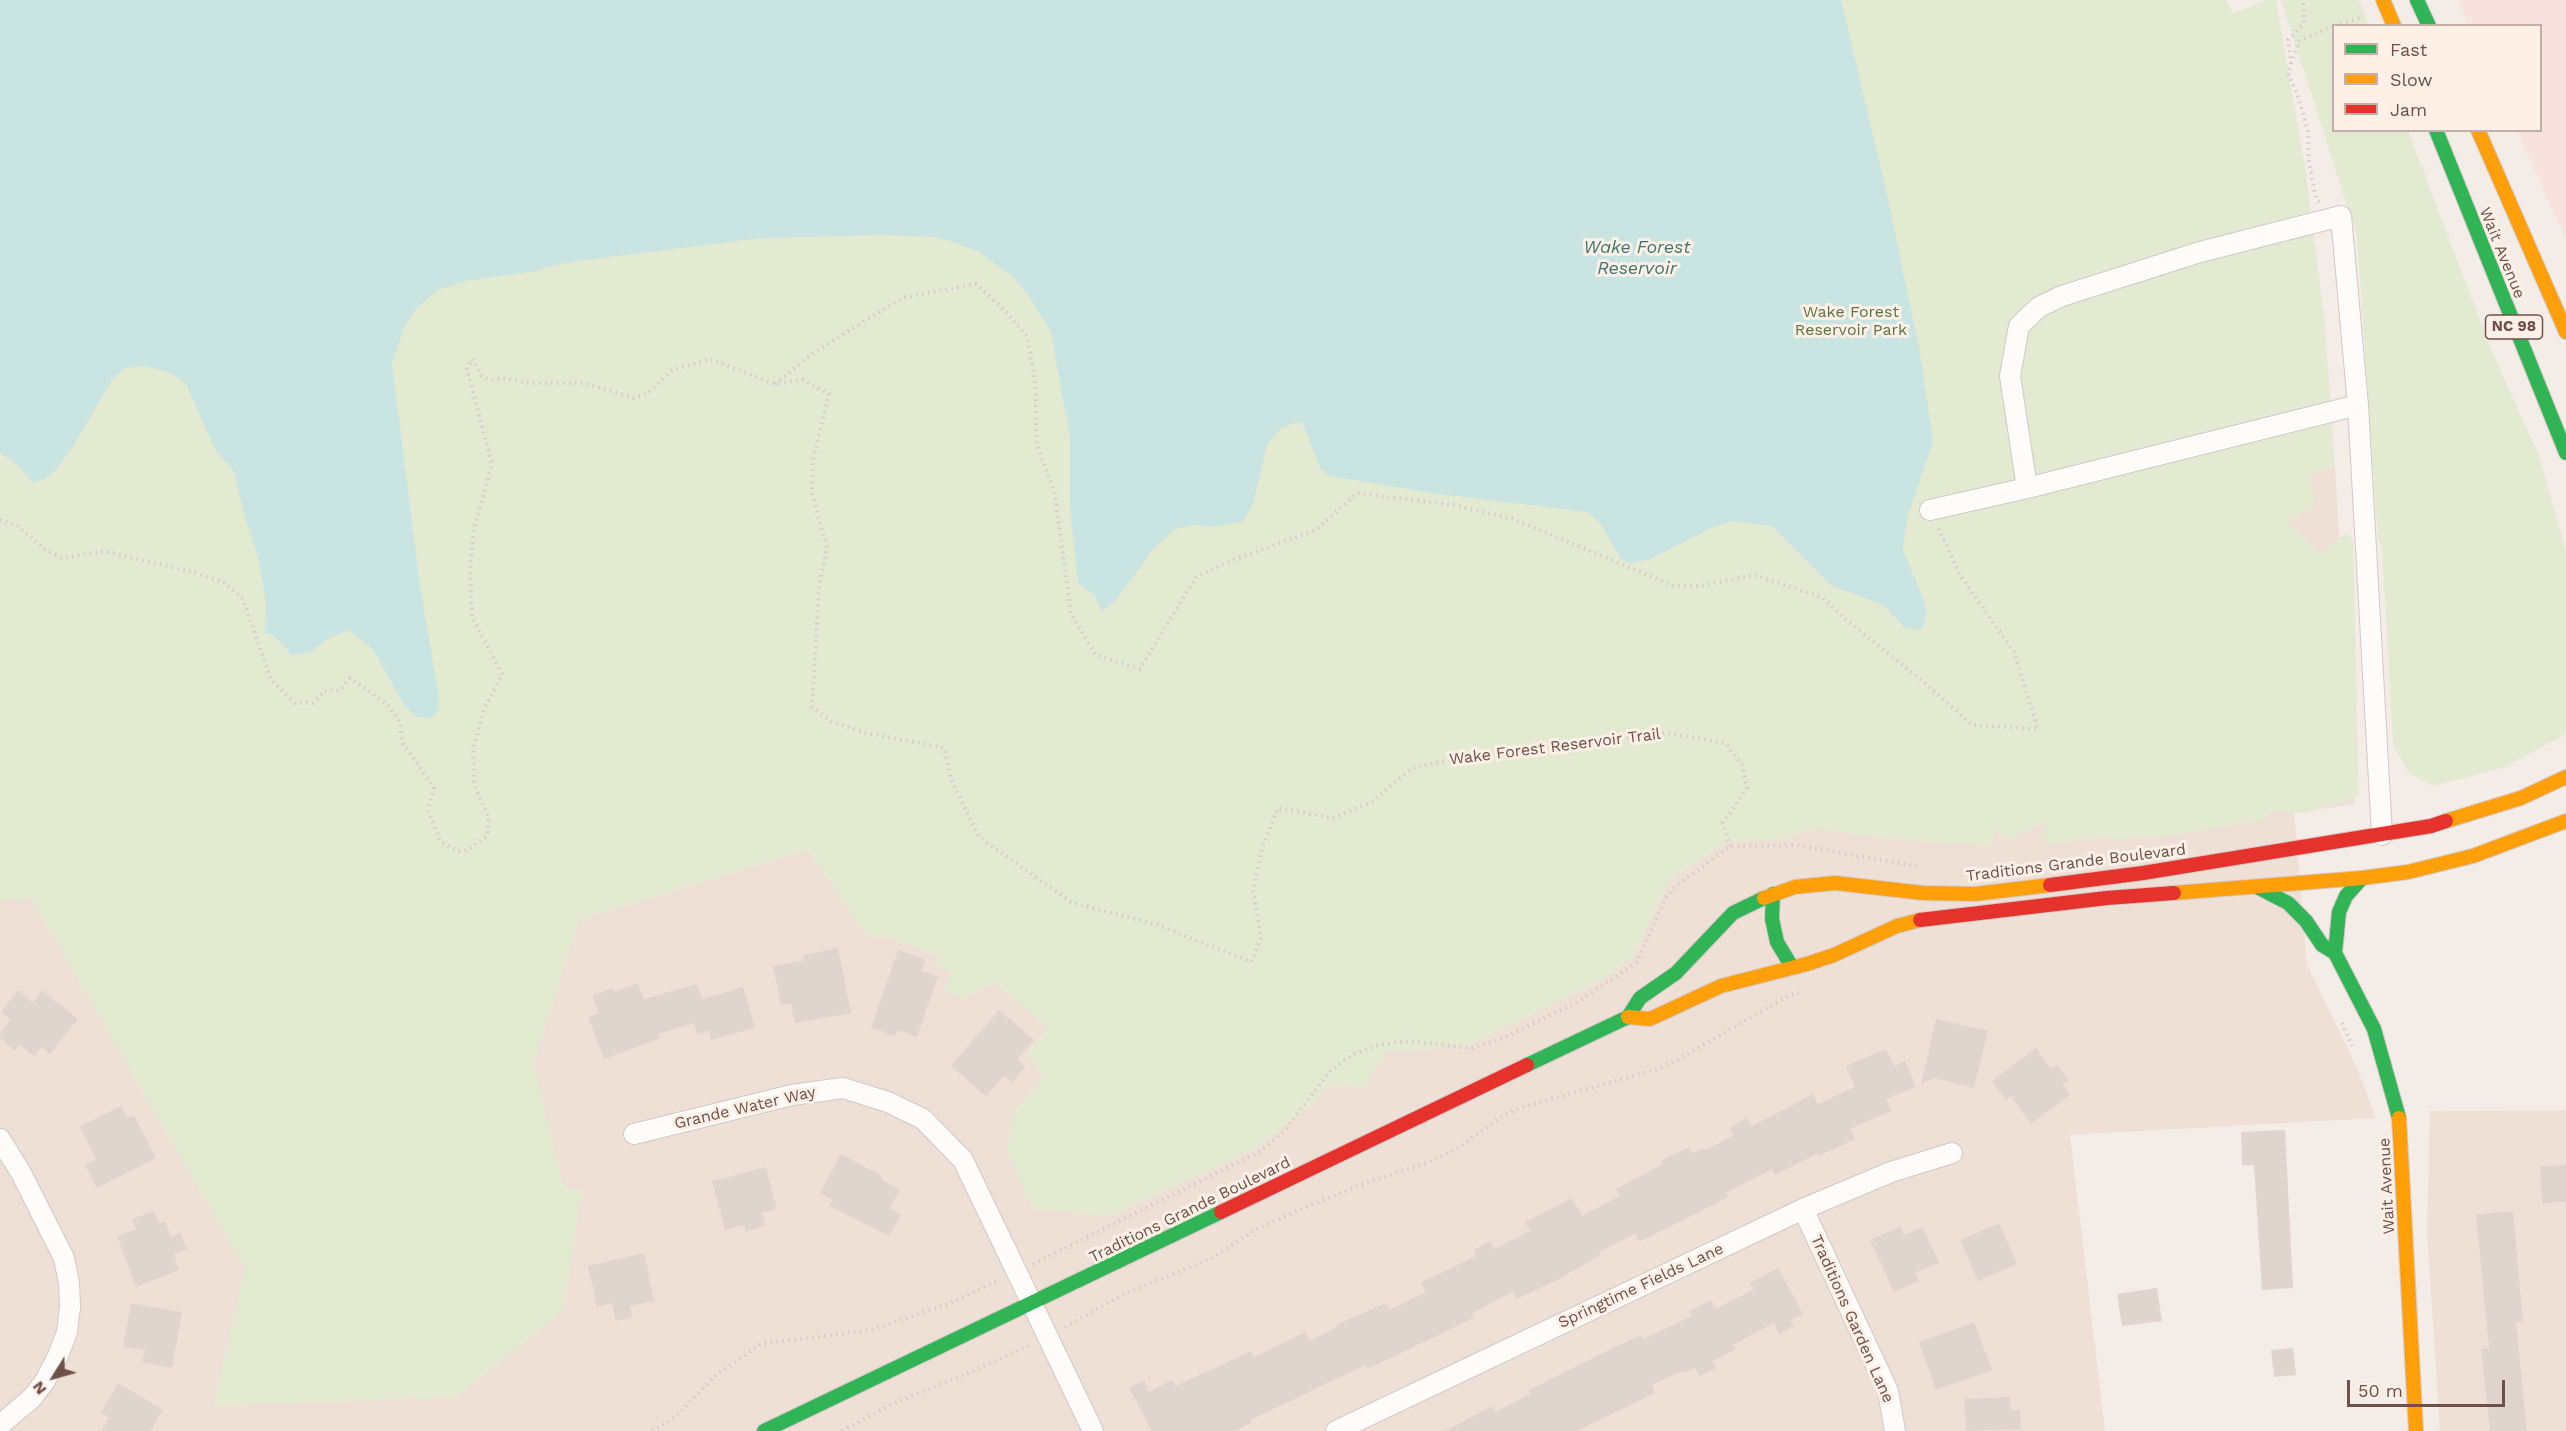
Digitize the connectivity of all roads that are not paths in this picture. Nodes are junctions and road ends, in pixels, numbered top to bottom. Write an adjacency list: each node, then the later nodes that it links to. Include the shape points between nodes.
1 (2383, 0): 3 (main road)
2 (2417, 0): 4 (main road)
3 (2393, 24)
4 (2428, 24)
5 (2437, 132): 9 (main road, Wait Avenue / NC 98)
6 (2479, 132): 7 (main road, Wait Avenue / NC 98)
7 (2566, 332)
8 (2358, 405): 10 (street); 10 (street, via 2342,216 2200,252 2039,307 2019,326 2010,376); 14 (street)
9 (2566, 453)
10 (2027, 488): 11 (street)
11 (1930, 510)
12 (2566, 777): 14 (main road, Traditions Grande Boulevard, via 2521,798 2431,826)
13 (2566, 820): 15 (main road, Traditions Grande Boulevard, via 2473,856 2408,872)
14 (2382, 835): 17 (main road, Traditions Grande Boulevard, via 2143,873 1975,894 1923,893 1835,883 1795,887)
15 (2362, 878): 16 (main road, Traditions Grande Boulevard); 18 (main road, via 2338,912)
16 (2257, 886): 18 (main road, via 2288,903 2322,945); 19 (main road, Traditions Grande Boulevard, via 1923,919 1897,926 1834,955)
17 (1773, 894): 19 (main road, via 1772,919 1777,942); 20 (main road, Traditions Grande Boulevard, via 1733,913 1676,973 1640,998)
18 (2335, 953): 31 (main road, Wait Avenue, via 2374,1029 2399,1113)
19 (1792, 967): 20 (main road, Traditions Grande Boulevard, via 1721,986 1650,1019)
20 (1628, 1017): 25 (main road, Traditions Grande Boulevard)
21 (634, 1134): 25 (street, Grande Water Way, via 792,1095 843,1088 888,1102 923,1119 963,1160)
22 (0, 1139): 26 (street, via 63,1258 70,1307 67,1332 45,1381 32,1398)
23 (1952, 1153): 24 (street, Springtime Fields Lane, via 1891,1172)
24 (1803, 1209): 29 (street, Springtime Fields Lane); 30 (street, Traditions Garden Lane, via 1888,1391)
25 (1032, 1304): 27 (main road, Traditions Grande Boulevard); 28 (street, Grande Water Way)
26 (0, 1425)
27 (764, 1431)
28 (1094, 1431)
29 (1335, 1431)
30 (1894, 1431)
31 (2416, 1431)

